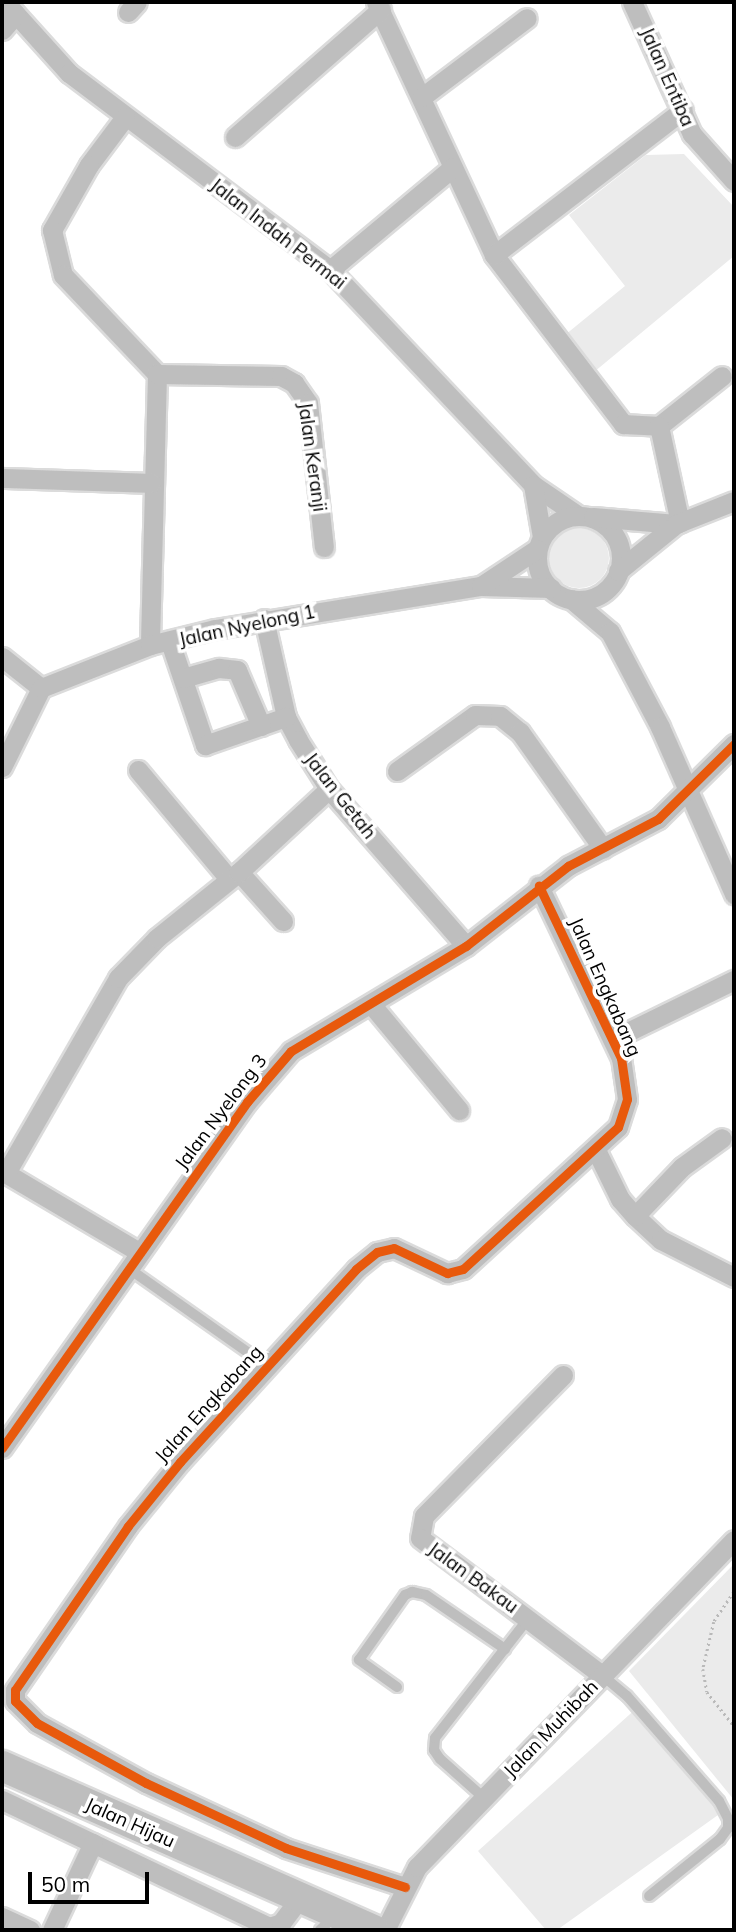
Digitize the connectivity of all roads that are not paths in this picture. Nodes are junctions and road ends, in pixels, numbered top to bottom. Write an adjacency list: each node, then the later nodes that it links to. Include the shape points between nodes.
1 (632, 2): 7 (street, Jalan Entiba)
2 (379, 5): 6 (street); 9 (street)
3 (11, 8): 5 (street); 8 (street, Jalan Indah Permai, via 69,73)
4 (527, 18): 6 (street)
5 (2, 30)
6 (422, 97): 10 (street)
7 (683, 110): 11 (street, Jalan Entiba, via 699,144); 12 (street)
8 (125, 117): 13 (street, Jalan Indah Permai); 14 (street, via 75,186 52,230 63,275)
9 (235, 137)
10 (453, 167): 12 (street); 13 (street)
11 (734, 181)
12 (494, 256): 16 (street, via 623,424)
13 (330, 270): 19 (street, Jalan Indah Permai)
14 (157, 374): 18 (street); 24 (street, Jalan Keranji, via 281,376 294,383 308,402)
15 (722, 376): 16 (street)
16 (659, 426): 22 (street)
17 (2, 478): 18 (street)
18 (151, 483): 32 (street)
19 (533, 485): 21 (street, Jalan Indah Permai); 23 (street)
20 (734, 501): 22 (street)
21 (584, 517): 22 (street); 23 (street, via 559,520); 25 (street, via 614,534 621,558)
22 (678, 523): 25 (street)
23 (540, 543): 26 (street, Jalan Nyelong 1); 27 (street, via 540,573)
24 (324, 547)
25 (618, 571): 28 (street)
26 (481, 586): 27 (street); 30 (street, Jalan Nyelong 1)
27 (551, 588): 29 (street)
28 (607, 588): 29 (street, via 592,598); 31 (street)
29 (571, 599): 31 (street)
30 (264, 619): 32 (street, Jalan Nyelong 1); 36 (street, Jalan Getah)
31 (610, 632): 43 (street)
32 (160, 643): 34 (street); 35 (street, Jalan Nyelong 1)
33 (2, 657): 35 (street)
34 (183, 678): 37 (street, via 219,668 237,670); 37 (street, via 205,745)
35 (41, 688): 39 (street)
36 (286, 717): 37 (street); 42 (street, Jalan Getah)
37 (261, 726)
38 (734, 744): 43 (street, Jalan Nyelong 3)
39 (2, 766)
40 (138, 770): 45 (street)
41 (397, 771): 44 (street, via 475,715 500,716 520,732)
42 (329, 789): 45 (street); 49 (street, Jalan Getah)
43 (688, 791): 44 (street, Jalan Nyelong 3, via 658,819); 47 (street)
44 (603, 849): 46 (street, Jalan Nyelong 3)
45 (234, 876): 48 (street); 56 (street, via 157,938 118,978)
46 (539, 886): 49 (street, Jalan Nyelong 3); 52 (street, Jalan Engkabang)
47 (734, 894)
48 (283, 921)
49 (466, 946): 51 (street, Jalan Nyelong 3)
50 (734, 981): 52 (street)
51 (371, 1004): 53 (street); 58 (street, Jalan Nyelong 3, via 316,1034 270,1072)
52 (613, 1039): 55 (street, Jalan Engkabang, via 627,1099 618,1128)
53 (459, 1110)
54 (722, 1138): 57 (street, via 682,1167)
55 (596, 1150): 57 (street, via 620,1199); 60 (street, Jalan Engkabang, via 529,1204 463,1269 447,1273 394,1248 377,1252)
56 (4, 1172): 58 (street)
57 (635, 1216): 59 (street, via 661,1240)
58 (133, 1260): 60 (lane); 62 (street, Jalan Nyelong 3)
59 (734, 1277)
60 (266, 1366): 72 (street, Jalan Engkabang, via 128,1526 26,1670 15,1690 15,1701 55,1733 201,1810 286,1848)
61 (563, 1374): 64 (street, Jalan Bakau, via 424,1516 419,1528 425,1546)
62 (2, 1448)
63 (734, 1540): 66 (street, Jalan Muhibah)
64 (529, 1618): 65 (lane); 66 (street, Jalan Bakau)
65 (505, 1650): 67 (lane, via 426,1595 412,1592 405,1595 359,1660); 69 (lane, via 435,1738 434,1750 440,1759)
66 (603, 1676): 69 (street, Jalan Muhibah); 73 (lane, via 627,1696 710,1790 727,1819 728,1828 720,1839)
67 (397, 1687)
68 (2, 1766): 74 (main road, Jalan Hijau)
69 (484, 1798): 72 (street, Jalan Muhibah, via 417,1867)
70 (2, 1800): 71 (street)
71 (93, 1843): 74 (street, via 269,1927 281,1923); 78 (street)
72 (405, 1887): 80 (street, Jalan Muhibah)
73 (649, 1896)
74 (300, 1898): 76 (main road, Jalan Hijau)
75 (2, 1917): 77 (street)
76 (329, 1922): 79 (main road, Jalan Hijau)
77 (30, 1930)
78 (52, 1930)
79 (373, 1930)
80 (385, 1930)

